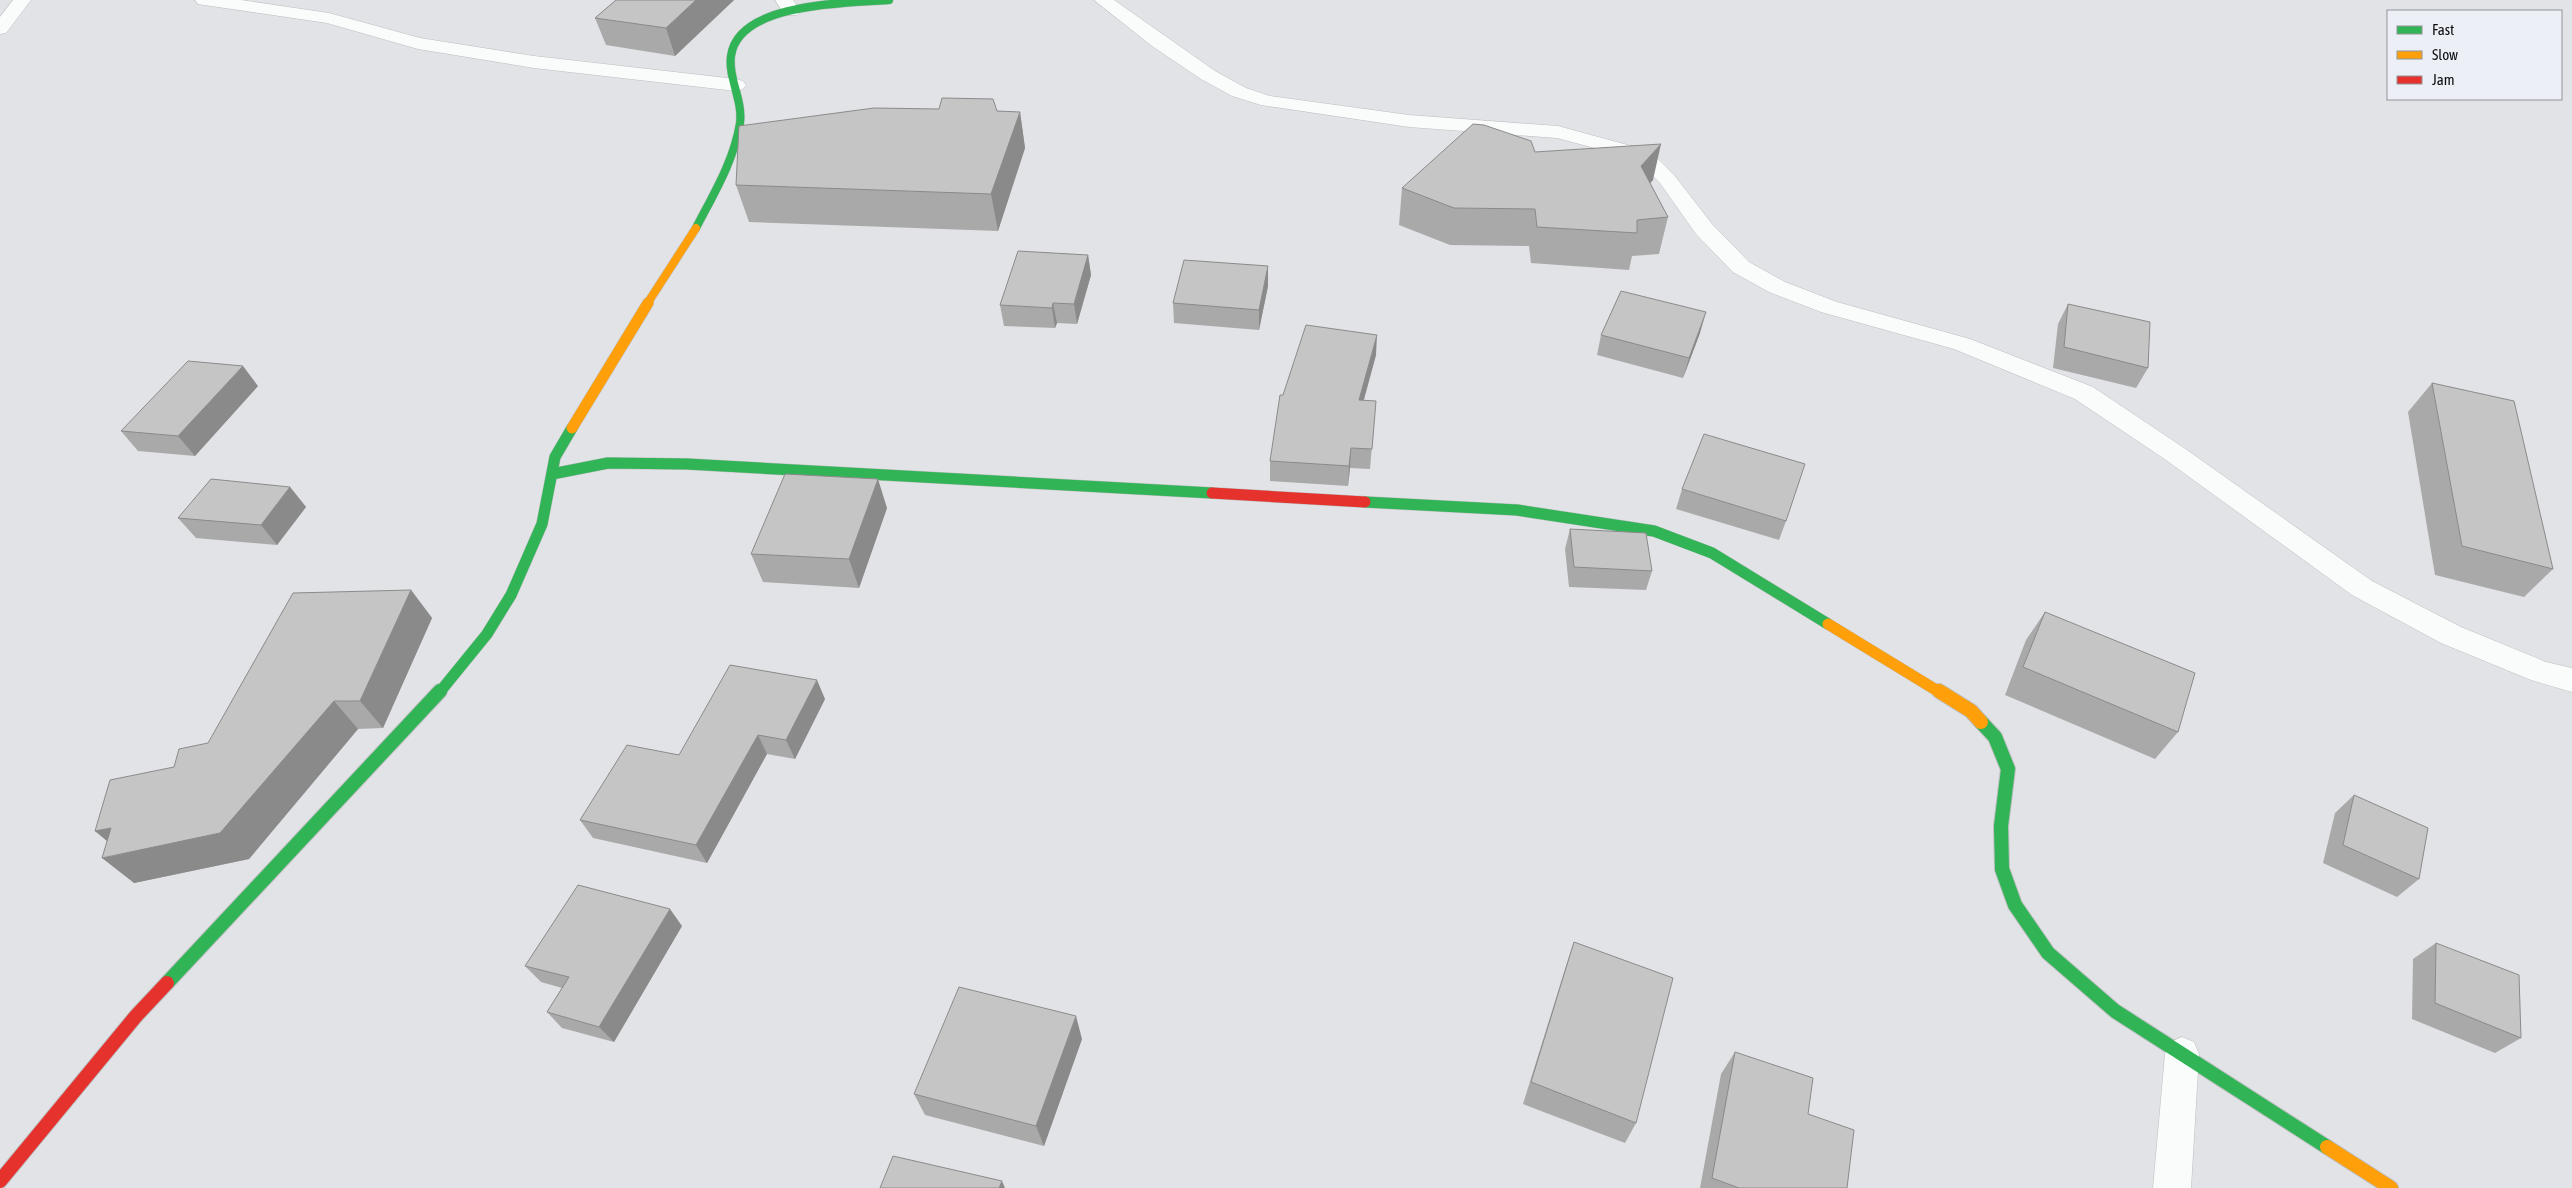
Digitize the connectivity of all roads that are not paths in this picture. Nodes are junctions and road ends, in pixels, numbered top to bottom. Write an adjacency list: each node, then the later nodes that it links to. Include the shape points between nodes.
1 (22, 0): 6 (street)
2 (204, 0): 7 (street, via 329,18 418,43 524,60)
3 (889, 0): 5 (street)
4 (1104, 0): 9 (street, via 1208,75 1239,92 1268,101 1409,121 1558,132 1628,151 1650,162 1667,179 1704,229 1741,267 1777,288 1829,307 1962,344 2084,393 2362,588 2452,635 2540,672)
5 (787, 3): 7 (street, via 742,30 734,41 731,55)
6 (0, 29)
7 (736, 85): 8 (street, via 741,121 731,158 690,242 627,335 555,457)
8 (552, 474): 10 (street, via 608,463 687,464 1517,510 1654,532 1712,553 1971,711 1995,737 2008,769 2001,826 2002,869 2015,905 2048,953 2114,1011); 11 (street, via 542,524 511,595 487,634 454,676 136,1016)
9 (2572, 680)
10 (2182, 1054): 12 (street); 13 (street)
11 (0, 1180)
12 (2172, 1188)
13 (2392, 1188)

